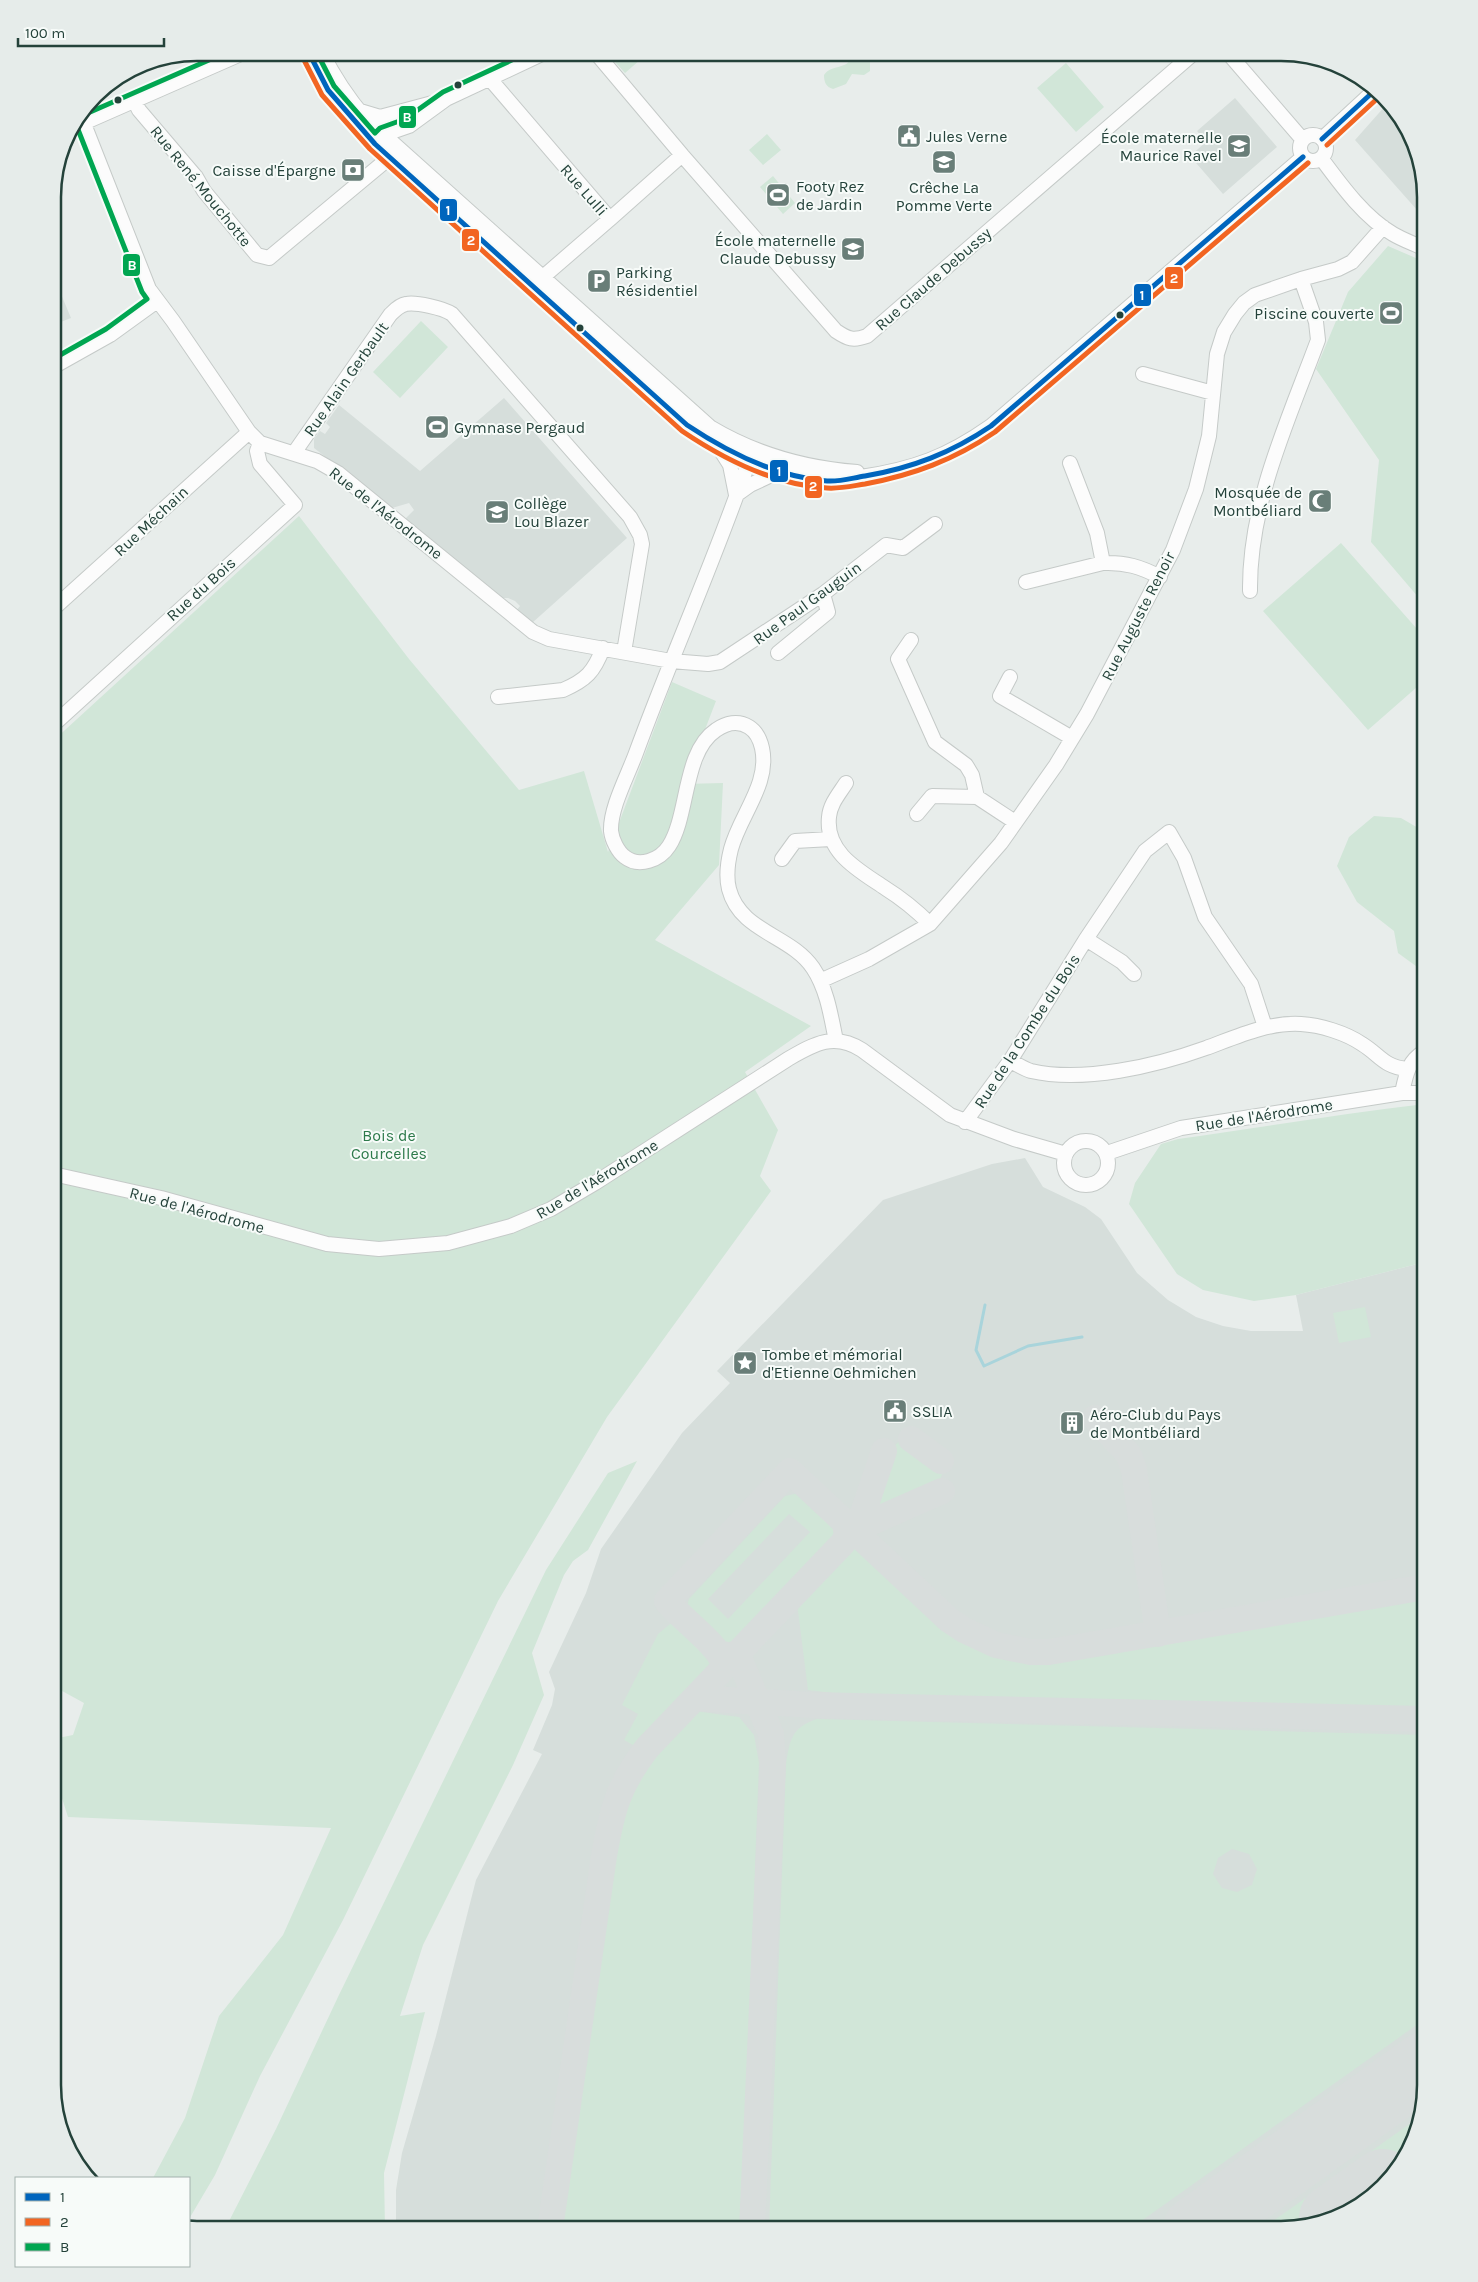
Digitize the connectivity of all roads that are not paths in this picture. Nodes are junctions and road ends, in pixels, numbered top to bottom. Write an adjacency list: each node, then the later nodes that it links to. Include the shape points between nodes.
1 (221, 62): 11 (street)
2 (312, 62): 18 (street, via 340,106)
3 (327, 62): 12 (street)
4 (525, 62): 8 (street)
5 (604, 62): 24 (street, Rue Claude Debussy)
6 (1184, 62): 24 (street, Rue Claude Debussy, via 867,336 855,340 847,339 836,331)
7 (1236, 62): 19 (street)
8 (490, 79): 10 (street); 25 (street, Rue Lulli)
9 (1370, 94): 17 (street)
10 (446, 100): 13 (street); 15 (street)
11 (135, 102): 14 (street); 21 (street, Rue René Mouchotte, via 257,255 269,258)
12 (360, 111): 13 (street, via 380,117); 18 (street)
13 (395, 114): 18 (street)
14 (82, 124)
15 (410, 126): 18 (street); 22 (street, via 406,139)
16 (79, 129): 30 (street)
17 (1322, 139): 19 (street, via 1310,136); 23 (street, via 1325,151)
18 (379, 140): 21 (street); 22 (street)
19 (1303, 140): 20 (street, via 1300,146)
20 (1303, 157): 23 (street, via 1314,161); 41 (street, via 991,426 963,446 936,459)
21 (390, 158): 35 (street, via 687,425)
22 (409, 158): 28 (street)
23 (1321, 158): 26 (street, via 1364,210)
24 (686, 159): 25 (street, Rue Lulli)
25 (610, 219): 28 (street)
26 (1383, 227): 27 (street); 29 (street, Rue Auguste Renoir, via 1352,262 1338,270)
27 (1417, 245)
28 (543, 277): 38 (street, via 710,427)
29 (1301, 279): 33 (street, Rue Auguste Renoir, via 1255,296 1234,314 1224,332 1218,354); 47 (street, via 1316,322 1318,340 1262,496 1253,540)
30 (157, 301): 31 (street); 34 (street)
31 (62, 362)
32 (1144, 374): 33 (street)
33 (1213, 392): 45 (street, Rue Auguste Renoir, via 1209,436 1196,489)
34 (249, 432): 36 (street); 49 (street, Rue Méchain)
35 (715, 443): 38 (street); 42 (street, via 730,465)
36 (260, 444): 37 (street, Rue de l'Aérodrome); 57 (street, Rue du Bois, via 257,451 260,464 295,505)
37 (294, 453): 51 (street, Rue de l'Aérodrome, via 338,473 533,632 549,639); 52 (street, Rue Alain Gerbault, via 399,306 407,304 444,309 452,314 630,517 640,535 642,544)
38 (751, 454): 40 (street); 41 (street, via 830,470); 42 (street)
39 (1070, 463): 44 (street, via 1097,533)
40 (780, 471): 41 (street, via 830,482); 42 (street)
41 (881, 474)
42 (736, 495): 54 (street)
43 (935, 524): 48 (street, Rue Paul Gauguin, via 904,548 886,545)
44 (1103, 563): 45 (street, via 1123,562); 46 (street)
45 (1160, 577): 58 (street, Rue Auguste Renoir)
46 (1026, 582)
47 (1250, 591)
48 (823, 594): 53 (street, via 828,612); 54 (street, Rue Paul Gauguin, via 720,662)
49 (62, 601)
50 (911, 640): 60 (street, via 898,658 935,742 966,765)
51 (603, 648): 52 (street, Rue de l'Aérodrome); 56 (street, via 595,667 572,686 563,690)
52 (624, 652): 54 (street, Rue de l'Aérodrome)
53 (778, 653)
54 (671, 661): 68 (street, via 617,805 611,832 615,844 622,856 633,862 646,862 669,848 703,740 725,724 736,722 747,726 756,733 764,761 761,780 732,845 728,862 729,889 744,916 804,958)
55 (1010, 677): 58 (street, via 1000,696)
56 (498, 697)
57 (62, 717)
58 (1072, 738): 62 (street, Rue Auguste Renoir)
59 (846, 783): 63 (street, via 833,802 829,817)
60 (977, 797): 61 (street, via 932,796); 62 (street)
61 (917, 814)
62 (1016, 822): 65 (street, Rue Auguste Renoir)
63 (831, 839): 64 (street, via 795,840); 65 (street, via 845,859)
64 (782, 859)
65 (930, 924): 68 (street, Rue Auguste Renoir, via 869,959)
66 (1086, 939): 67 (street, Rue de la Combe du Bois, via 1122,962); 69 (street, Rue de la Combe du Bois, via 1145,851 1168,832 1184,858 1205,917 1250,984); 72 (street, Rue de la Combe du Bois)
67 (1134, 974)
68 (820, 981): 70 (street)
69 (1265, 1027): 72 (street, via 1184,1056 1084,1074 1029,1070); 73 (street, via 1301,1024 1331,1030 1361,1043 1393,1068)
70 (836, 1041): 76 (street, Rue de l'Aérodrome, via 852,1043 939,1108); 79 (street, Rue de l'Aérodrome, via 816,1044 788,1059 550,1209 492,1233 448,1243 379,1250 326,1244 161,1198)
71 (1417, 1057): 73 (street)
72 (1010, 1061): 76 (street, Rue de la Combe du Bois)
73 (1407, 1069): 74 (street)
74 (1402, 1093): 75 (street, Rue de l'Aérodrome); 77 (street, Rue de l'Aérodrome, via 1182,1128)
75 (1417, 1093)
76 (965, 1122): 78 (street, Rue de l'Aérodrome)
77 (1107, 1153): 78 (street, via 1097,1143 1083,1140); 78 (street, via 1105,1175 1087,1185 1075,1182 1066,1173)
78 (1066, 1154)
79 (61, 1176)

